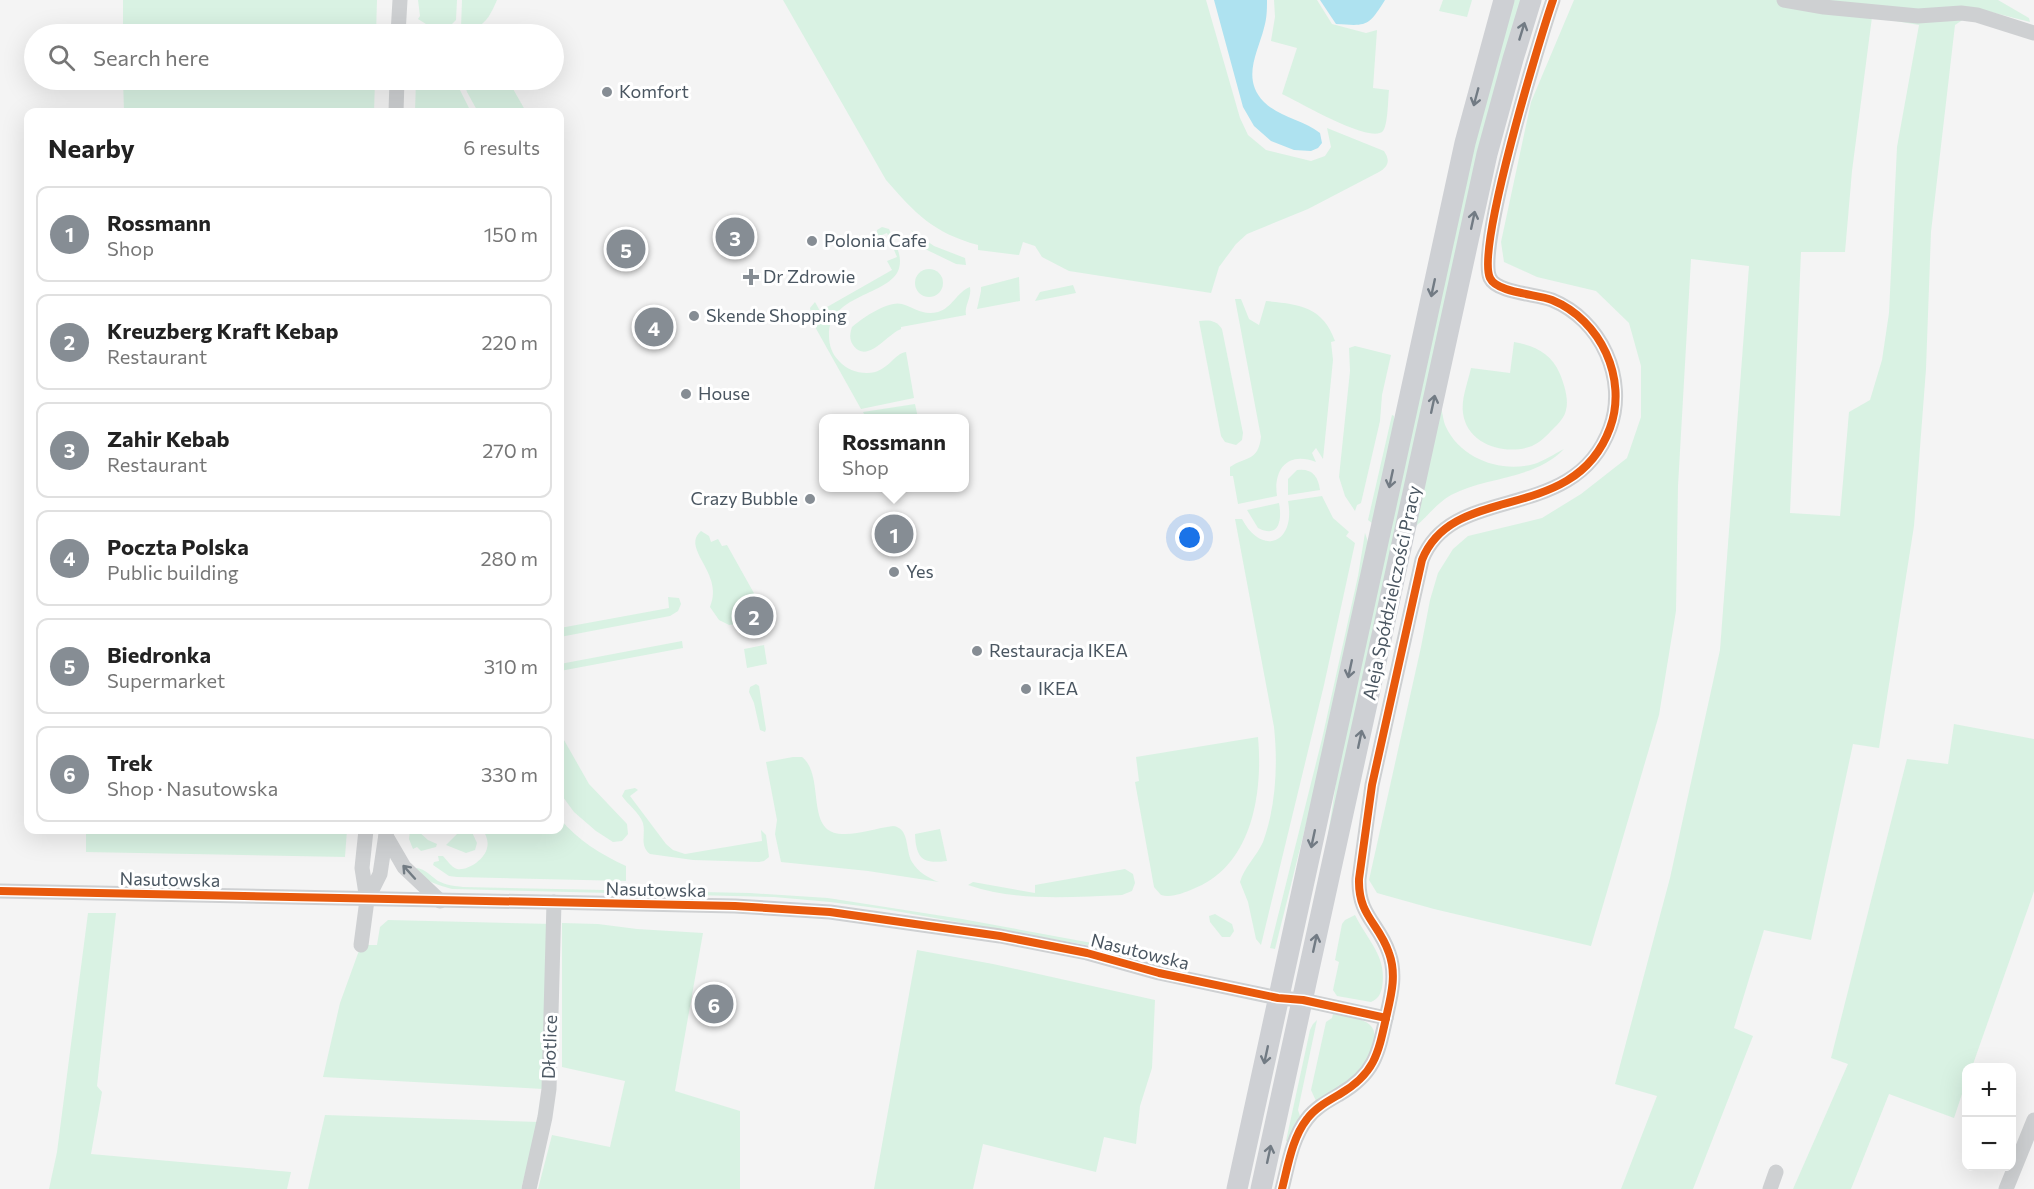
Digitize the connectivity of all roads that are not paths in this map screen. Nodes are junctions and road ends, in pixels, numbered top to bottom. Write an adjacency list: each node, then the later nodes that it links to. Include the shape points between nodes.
1 (400, 0): 6 (street)
2 (1504, 0): 18 (main road, Aleja Spółdzielczości Pracy, one-way to 18, via 1465,143)
3 (1531, 0): 19 (main road, Aleja Spółdzielczości Pracy, one-way to 3, via 1487,154)
4 (1552, 0): 20 (street, via 1511,145 1487,267 1496,285 1556,302 1593,331 1612,371 1614,412 1601,446 1575,476 1544,492 1457,520 1434,538 1422,560 1370,792 1359,879 1363,907 1392,962 1393,984)
5 (1784, 0): 7 (street, via 1824,8 1918,16 1977,15)
6 (399, 24)
7 (2034, 33)
8 (397, 90): 9 (street)
9 (396, 108)
10 (366, 834): 14 (street, via 362,868)
11 (386, 834): 14 (street, via 382,869)
12 (387, 834): 15 (street, one-way to 12, via 408,872)
13 (0, 891): 14 (street, Nasutowska)
14 (367, 900): 15 (street, Nasutowska); 17 (street)
15 (440, 901): 16 (street, Nasutowska)
16 (554, 902): 18 (street, Nasutowska, via 766,907 851,915 1087,953); 23 (street, Dłotlice, via 549,1089)
17 (361, 945)
18 (1278, 998): 19 (street, Nasutowska); 24 (main road, Aleja Spółdzielczości Pracy, one-way to 24)
19 (1303, 1000): 20 (street, Nasutowska); 25 (main road, Aleja Spółdzielczości Pracy, one-way to 19)
20 (1386, 1018): 26 (street, via 1378,1052 1367,1073 1305,1122 1297,1136)
21 (2034, 1120): 28 (street)
22 (1776, 1172): 27 (street)
23 (529, 1189)
24 (1237, 1189)
25 (1261, 1189)
26 (1282, 1189)
27 (1770, 1189)
28 (2006, 1189)

